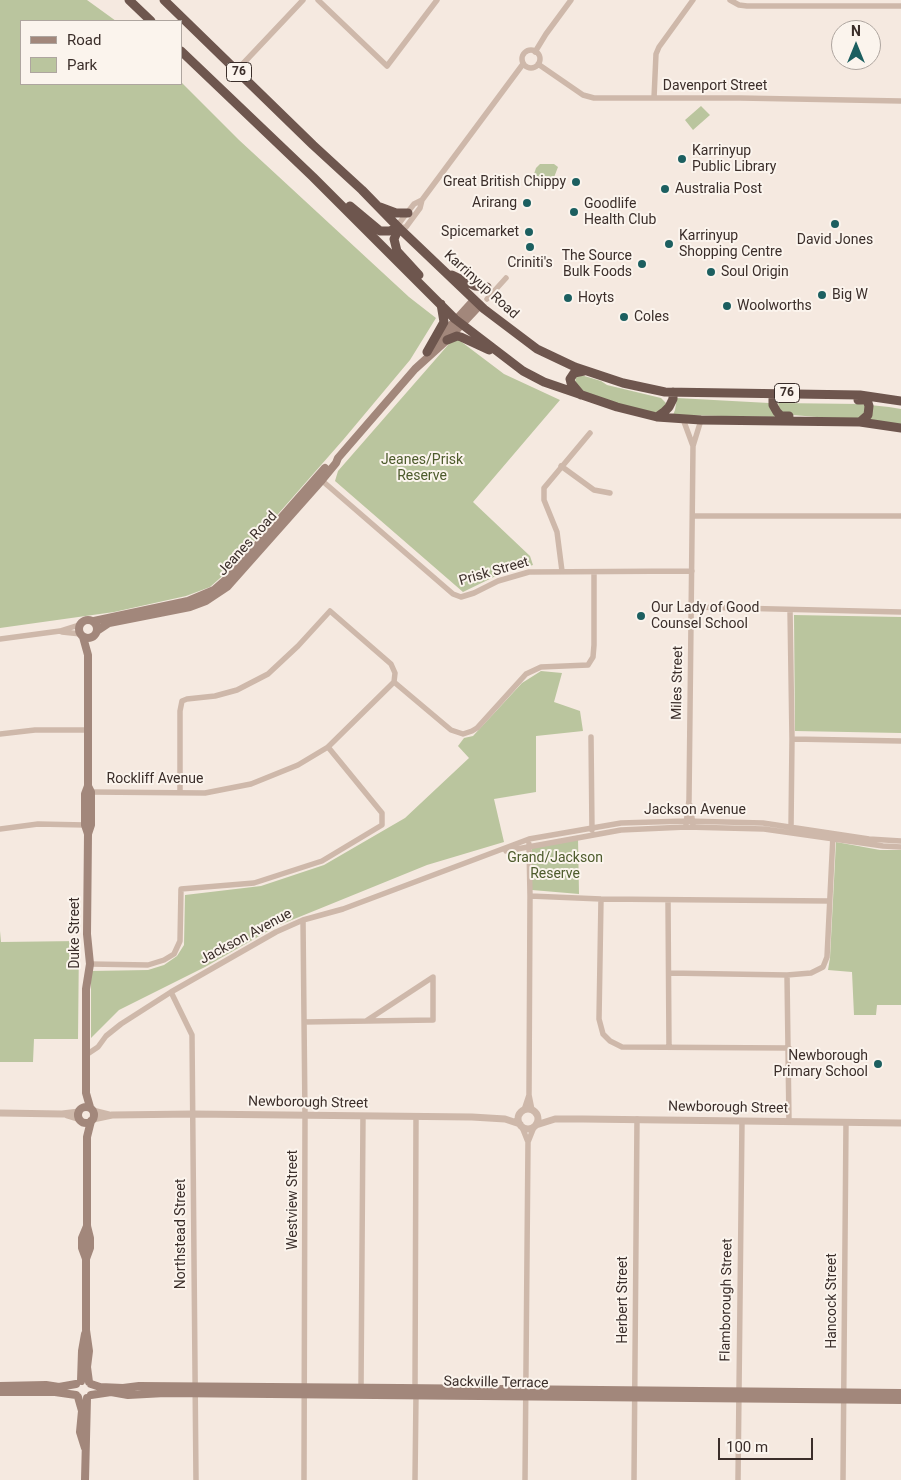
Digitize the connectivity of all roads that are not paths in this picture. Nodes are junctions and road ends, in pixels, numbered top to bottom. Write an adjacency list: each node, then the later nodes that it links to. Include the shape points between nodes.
1 (129, 0): 10 (highway)
2 (164, 0): 15 (highway, Karrinyup Road / 76)
3 (302, 0): 15 (street)
4 (318, 0): 5 (street, via 387,66)
5 (437, 0)
6 (693, 0): 16 (street, via 659,46)
7 (730, 0): 9 (street, via 747,6)
8 (567, 1): 12 (street)
9 (901, 6)
10 (150, 20)
11 (182, 52): 18 (highway, 76)
12 (535, 52): 13 (street, via 529,50 524,53); 14 (street)
13 (523, 64): 14 (street, via 531,68); 19 (street)
14 (538, 64): 16 (street, Davenport Street, via 590,98)
15 (237, 70): 20 (highway, Karrinyup Road / 76)
16 (654, 98): 17 (street, Davenport Street)
17 (901, 101)
18 (312, 177): 22 (highway, via 380,231); 26 (highway, 76)
19 (422, 200): 21 (street, via 414,204); 22 (street, via 406,227)
20 (380, 207): 21 (highway, via 396,213); 22 (highway, Karrinyup Road / 76)
21 (408, 213): 22 (street)
22 (399, 228): 23 (highway, Karrinyup Road / 76); 26 (highway, via 394,239 397,251 422,278)
23 (447, 273): 25 (highway, via 475,286); 27 (highway, Karrinyup Road / 76)
24 (506, 278): 27 (street)
25 (487, 287)
26 (427, 290): 28 (highway, 76)
27 (480, 301): 29 (main road, Jeanes Road); 34 (highway, Karrinyup Road / 76, via 531,345 562,362)
28 (440, 303): 29 (highway, 76); 31 (highway, via 444,322)
29 (459, 322): 30 (main road, Jeanes Road); 31 (main road, Jeanes Road); 33 (highway, 76)
30 (447, 340): 32 (main road, Jeanes Road); 33 (highway, via 461,337)
31 (427, 352): 32 (main road, Jeanes Road)
32 (415, 369): 50 (main road, Jeanes Road, via 338,458 331,461)
33 (523, 371): 37 (highway, 76)
34 (592, 372): 35 (highway, Karrinyup Road / 76, via 623,383); 37 (highway, via 578,372 571,376 571,383)
35 (673, 392): 36 (highway, Karrinyup Road / 76); 41 (highway, via 669,407)
36 (773, 394): 38 (highway, Karrinyup Road / 76); 44 (highway, via 774,405 781,416 815,417)
37 (581, 395): 41 (highway, 76)
38 (844, 395): 39 (highway, via 849,392); 40 (highway, Karrinyup Road / 76); 45 (highway, via 848,399 867,400 868,415)
39 (901, 397)
40 (901, 401)
41 (656, 416): 42 (highway, 76)
42 (683, 419): 43 (highway, 76); 48 (street, Miles Street)
43 (701, 420): 44 (highway, 76); 48 (street, Miles Street)
44 (820, 421): 45 (highway, 76)
45 (860, 422): 46 (highway, 76)
46 (901, 428)
47 (590, 433): 49 (street)
48 (693, 446): 52 (street, Miles Street)
49 (561, 466): 51 (street, via 594,490); 55 (street, via 544,488 544,500 557,532)
50 (320, 478): 55 (street, Prisk Street, via 453,594 461,597 529,572); 60 (main road, Jeanes Road, via 214,590 188,601); 63 (main road, Jeanes Road, via 237,577 218,594 190,607 114,622)
51 (610, 493)
52 (692, 516): 53 (street); 54 (street, Miles Street)
53 (901, 516)
54 (692, 571): 56 (street, Prisk Street); 57 (street, Miles Street)
55 (562, 572): 56 (street, Prisk Street)
56 (594, 572): 67 (street, via 594,646 588,665 541,667 526,674 472,731 463,734 451,730)
57 (692, 607): 58 (street); 76 (street, Miles Street)
58 (790, 610): 59 (street); 71 (street)
59 (901, 612)
60 (94, 621): 61 (main road, Jeanes Road, via 85,620); 63 (main road)
61 (79, 625): 62 (street, Jeanes Road); 64 (main road)
62 (60, 631): 64 (street, Jeanes Road); 65 (street, Jeanes Road)
63 (95, 634): 64 (main road, Jeanes Road, via 88,638); 66 (main road, Duke Street)
64 (82, 636): 66 (main road, Duke Street)
65 (0, 639)
66 (88, 654): 68 (main road, Duke Street)
67 (394, 682): 73 (street, Rockliff Avenue); 75 (street, via 391,664 330,612 268,674 237,690 182,701)
68 (87, 730): 69 (street); 74 (main road, Duke Street)
69 (0, 734)
70 (590, 737): 82 (street)
71 (792, 740): 72 (street); 80 (street)
72 (901, 741)
73 (328, 747): 75 (street, Rockliff Avenue, via 298,765 251,784 205,793); 95 (street, via 382,813 382,826 322,861 254,883 181,889 180,940 174,954 148,965)
74 (90, 789): 75 (street, Rockliff Avenue); 78 (main road, Duke Street, via 85,794); 83 (main road, Duke Street, via 91,825)
75 (180, 792)
76 (689, 800): 77 (street, Miles Street); 79 (street, Miles Street)
77 (686, 824): 79 (street, Jackson Avenue); 82 (street, Jackson Avenue, via 621,824)
78 (85, 825): 81 (street, via 38,824); 83 (main road, Duke Street)
79 (693, 825): 80 (street, Jackson Avenue, via 763,823)
80 (790, 829): 84 (street, Jackson Avenue)
81 (0, 830)
82 (592, 831): 85 (street, Jackson Avenue); 87 (street, Jackson Avenue)
83 (88, 834): 95 (main road, Duke Street, via 87,934)
84 (832, 836): 86 (street, Jackson Avenue); 88 (street, Jackson Avenue); 93 (street)
85 (529, 839): 87 (street); 89 (street, Jackson Avenue)
86 (901, 841)
87 (529, 847): 89 (street, Jackson Avenue); 90 (street)
88 (901, 847)
89 (492, 853): 94 (street, Jackson Avenue, via 343,909)
90 (530, 896): 91 (street); 104 (street)
91 (601, 900): 92 (street); 101 (street, via 599,1019 603,1034 622,1046)
92 (668, 900): 93 (street); 96 (street)
93 (829, 901): 97 (street, via 827,957 823,967 811,973)
94 (303, 920): 98 (street, Jackson Avenue); 100 (street, Westview Street)
95 (90, 964): 103 (main road, Duke Street, via 86,990)
96 (669, 973): 97 (street); 101 (street)
97 (787, 975): 102 (street)
98 (171, 992): 103 (street, Jackson Avenue, via 120,1024); 109 (street, Northstead Street, via 192,1035)
99 (366, 1021): 99 (street, via 433,1020 433,977 408,994); 100 (street)
100 (304, 1022): 111 (street, Westview Street)
101 (669, 1046): 102 (street)
102 (789, 1048): 119 (street)
103 (86, 1055): 108 (main road, Duke Street)
104 (529, 1095): 105 (street); 106 (street)
105 (522, 1111): 106 (street, Newborough Street); 114 (street, Newborough Street); 122 (street)
106 (535, 1112): 115 (street, Newborough Street); 123 (street, via 538,1119)
107 (0, 1113): 108 (street, Newborough Street)
108 (84, 1113): 110 (street, Newborough Street); 117 (main road, Duke Street, via 94,1114); 124 (main road, Duke Street)
109 (193, 1114): 110 (street, Newborough Street); 111 (street, Newborough Street); 129 (street, Northstead Street)
110 (112, 1116): 117 (street, Newborough Street)
111 (305, 1116): 112 (street, Newborough Street); 130 (street, Westview Street)
112 (363, 1116): 113 (street, Newborough Street); 128 (street)
113 (416, 1117): 114 (street, Newborough Street); 131 (street)
114 (505, 1119): 122 (street, Newborough Street)
115 (555, 1119): 116 (street, Newborough Street); 123 (street, Newborough Street)
116 (637, 1119): 118 (street, Newborough Street); 135 (street, Herbert Street)
117 (92, 1120): 124 (main road, Duke Street)
118 (742, 1121): 119 (street, Newborough Street); 138 (street, Flamborough Street)
119 (789, 1122): 120 (street, Newborough Street)
120 (846, 1122): 121 (street, Newborough Street); 139 (street, Hancock Street)
121 (901, 1123)
122 (521, 1125): 123 (street, Newborough Street, via 528,1129); 125 (street)
123 (535, 1126): 125 (street)
124 (87, 1137): 126 (main road, Duke Street, via 86,1226 82,1248 86,1259 89,1351)
125 (528, 1142): 133 (street)
126 (84, 1383): 127 (main road, Sackville Terrace, via 59,1387); 129 (main road, Sackville Terrace, via 109,1388); 136 (main road, via 74,1390); 137 (main road, via 93,1390)
127 (0, 1386)
128 (360, 1388): 130 (main road, Sackville Terrace); 131 (main road, Sackville Terrace)
129 (195, 1390): 130 (main road, Sackville Terrace); 137 (main road, Sackville Terrace, via 128,1395 111,1392); 143 (street, Northstead Street)
130 (305, 1391): 131 (main road, Sackville Terrace); 144 (street, Westview Street)
131 (416, 1391): 133 (main road, Sackville Terrace); 145 (street)
132 (0, 1392): 136 (main road, via 54,1392)
133 (526, 1393): 135 (main road, Sackville Terrace); 146 (street)
134 (901, 1393): 139 (main road, Sackville Terrace)
135 (635, 1394): 138 (main road, Sackville Terrace); 147 (street, Herbert Street)
136 (77, 1396): 137 (main road, Sackville Terrace); 141 (main road, via 82,1411 80,1432)
137 (89, 1396): 141 (main road)
138 (739, 1396): 139 (main road, Sackville Terrace); 148 (street, Flamborough Street)
139 (844, 1396): 140 (main road, Sackville Terrace); 149 (street, Hancock Street)
140 (901, 1400)
141 (85, 1450): 142 (main road)
142 (85, 1480)
143 (196, 1480)
144 (304, 1480)
145 (415, 1480)
146 (525, 1480)
147 (634, 1480)
148 (738, 1480)
149 (843, 1480)

